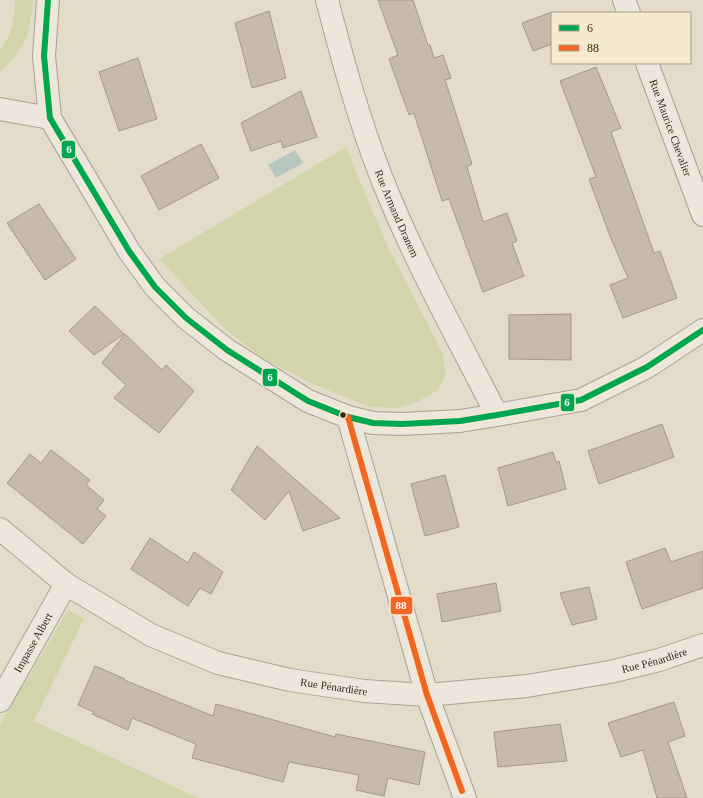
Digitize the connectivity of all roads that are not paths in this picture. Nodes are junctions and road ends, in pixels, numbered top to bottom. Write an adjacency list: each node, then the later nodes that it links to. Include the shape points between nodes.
1 (48, 0): 7 (street, via 44,56)
2 (327, 0): 10 (street, Rue Armand Dranem, via 362,128 382,180 409,242)
3 (624, 0): 4 (street)
4 (629, 12)
5 (647, 64): 8 (street, Rue Maurice Chevalier)
6 (0, 109): 7 (street)
7 (50, 118): 11 (street, via 129,251 156,287 186,318 227,350 308,401)
8 (703, 215)
9 (703, 330): 10 (street, via 647,367 581,400)
10 (496, 415): 11 (street, via 460,421 402,424)
11 (348, 417): 15 (street)
12 (0, 529): 13 (street, Rue Pénardière)
13 (66, 584): 15 (street, Rue Pénardière, via 151,635 218,663 290,680 364,691); 16 (street, Impasse Albert)
14 (703, 645): 15 (street, Rue Pénardière, via 659,660 610,672 527,686)
15 (427, 695): 17 (street)
16 (0, 701)
17 (465, 798)

